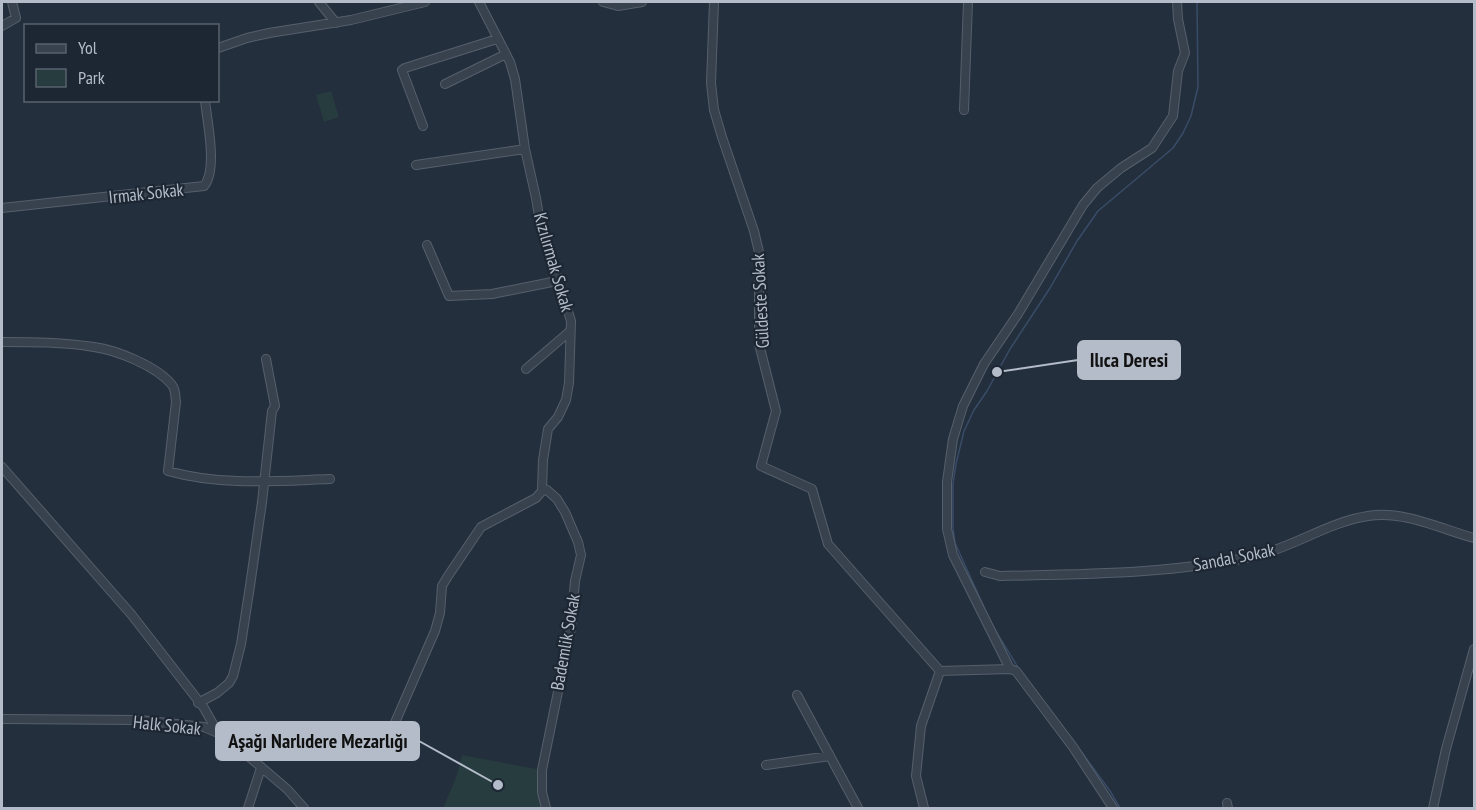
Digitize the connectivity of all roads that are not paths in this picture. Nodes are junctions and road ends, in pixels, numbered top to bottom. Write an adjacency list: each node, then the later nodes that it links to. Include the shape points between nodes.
1 (12, 2): 11 (street, via 16,18)
2 (319, 2): 10 (street)
3 (425, 2): 10 (street)
4 (479, 2): 12 (street, Kızılırmak Sokak)
5 (603, 2): 6 (street, via 618,6)
6 (642, 2)
7 (714, 2): 36 (street, Güldeste Sokak, via 714,110 759,252 759,344 776,411 761,466 812,489 828,543)
8 (968, 2): 17 (street)
9 (1177, 2): 35 (street, via 1185,53 1178,71 1173,116 1152,148 1097,188 1083,205 984,364 963,406 953,439 947,482 947,529 954,555)
10 (336, 23): 13 (street, via 269,33)
11 (2, 26)
12 (497, 39): 14 (street, Kızılırmak Sokak); 18 (street, via 405,68 402,74)
13 (219, 48)
14 (506, 54): 15 (street); 19 (street, Kızılırmak Sokak, via 515,79)
15 (446, 84)
16 (205, 102): 21 (street, Irmak Sokak, via 211,150 204,186)
17 (964, 110)
18 (423, 126)
19 (525, 149): 20 (street); 23 (street, Kızılırmak Sokak)
20 (416, 165)
21 (2, 208)
22 (427, 245): 23 (street, via 449,296 492,294)
23 (557, 281): 24 (street, Kızılırmak Sokak, via 567,304)
24 (569, 332): 27 (street); 31 (street, Kızılırmak Sokak, via 569,383 564,408 548,429)
25 (2, 342): 30 (street, via 93,346 151,369 175,391 168,471 229,481)
26 (266, 360): 30 (street, via 275,406)
27 (526, 369)
28 (2, 467): 38 (street, via 131,614)
29 (330, 479): 30 (street)
30 (264, 481): 38 (street, via 233,676 223,688)
31 (542, 491): 41 (street, via 481,527 448,576 442,586 435,631 386,740 255,730 244,735); 47 (street, Bademlik Sokak, via 547,490 557,499 581,555 571,628 542,770)
32 (1474, 538): 33 (street, Sandal Sokak, via 1408,519 1368,516 1256,555 1154,572 1000,576)
33 (985, 572)
34 (1474, 649): 51 (street)
35 (1010, 669): 36 (street); 50 (street, via 1016,671 1073,747)
36 (940, 671): 49 (street, via 921,726 916,776)
37 (796, 695): 42 (street)
38 (198, 703): 40 (street)
39 (2, 719): 40 (street, Halk Sokak, via 140,720)
40 (218, 733): 41 (street, Halk Sokak)
41 (241, 750): 44 (street, Halk Sokak)
42 (830, 756): 43 (street); 48 (street)
43 (766, 765)
44 (261, 768): 45 (street); 46 (street, Halk Sokak)
45 (248, 808)
46 (304, 808)
47 (546, 808)
48 (858, 808)
49 (924, 808)
50 (1113, 808)
51 (1433, 808)

